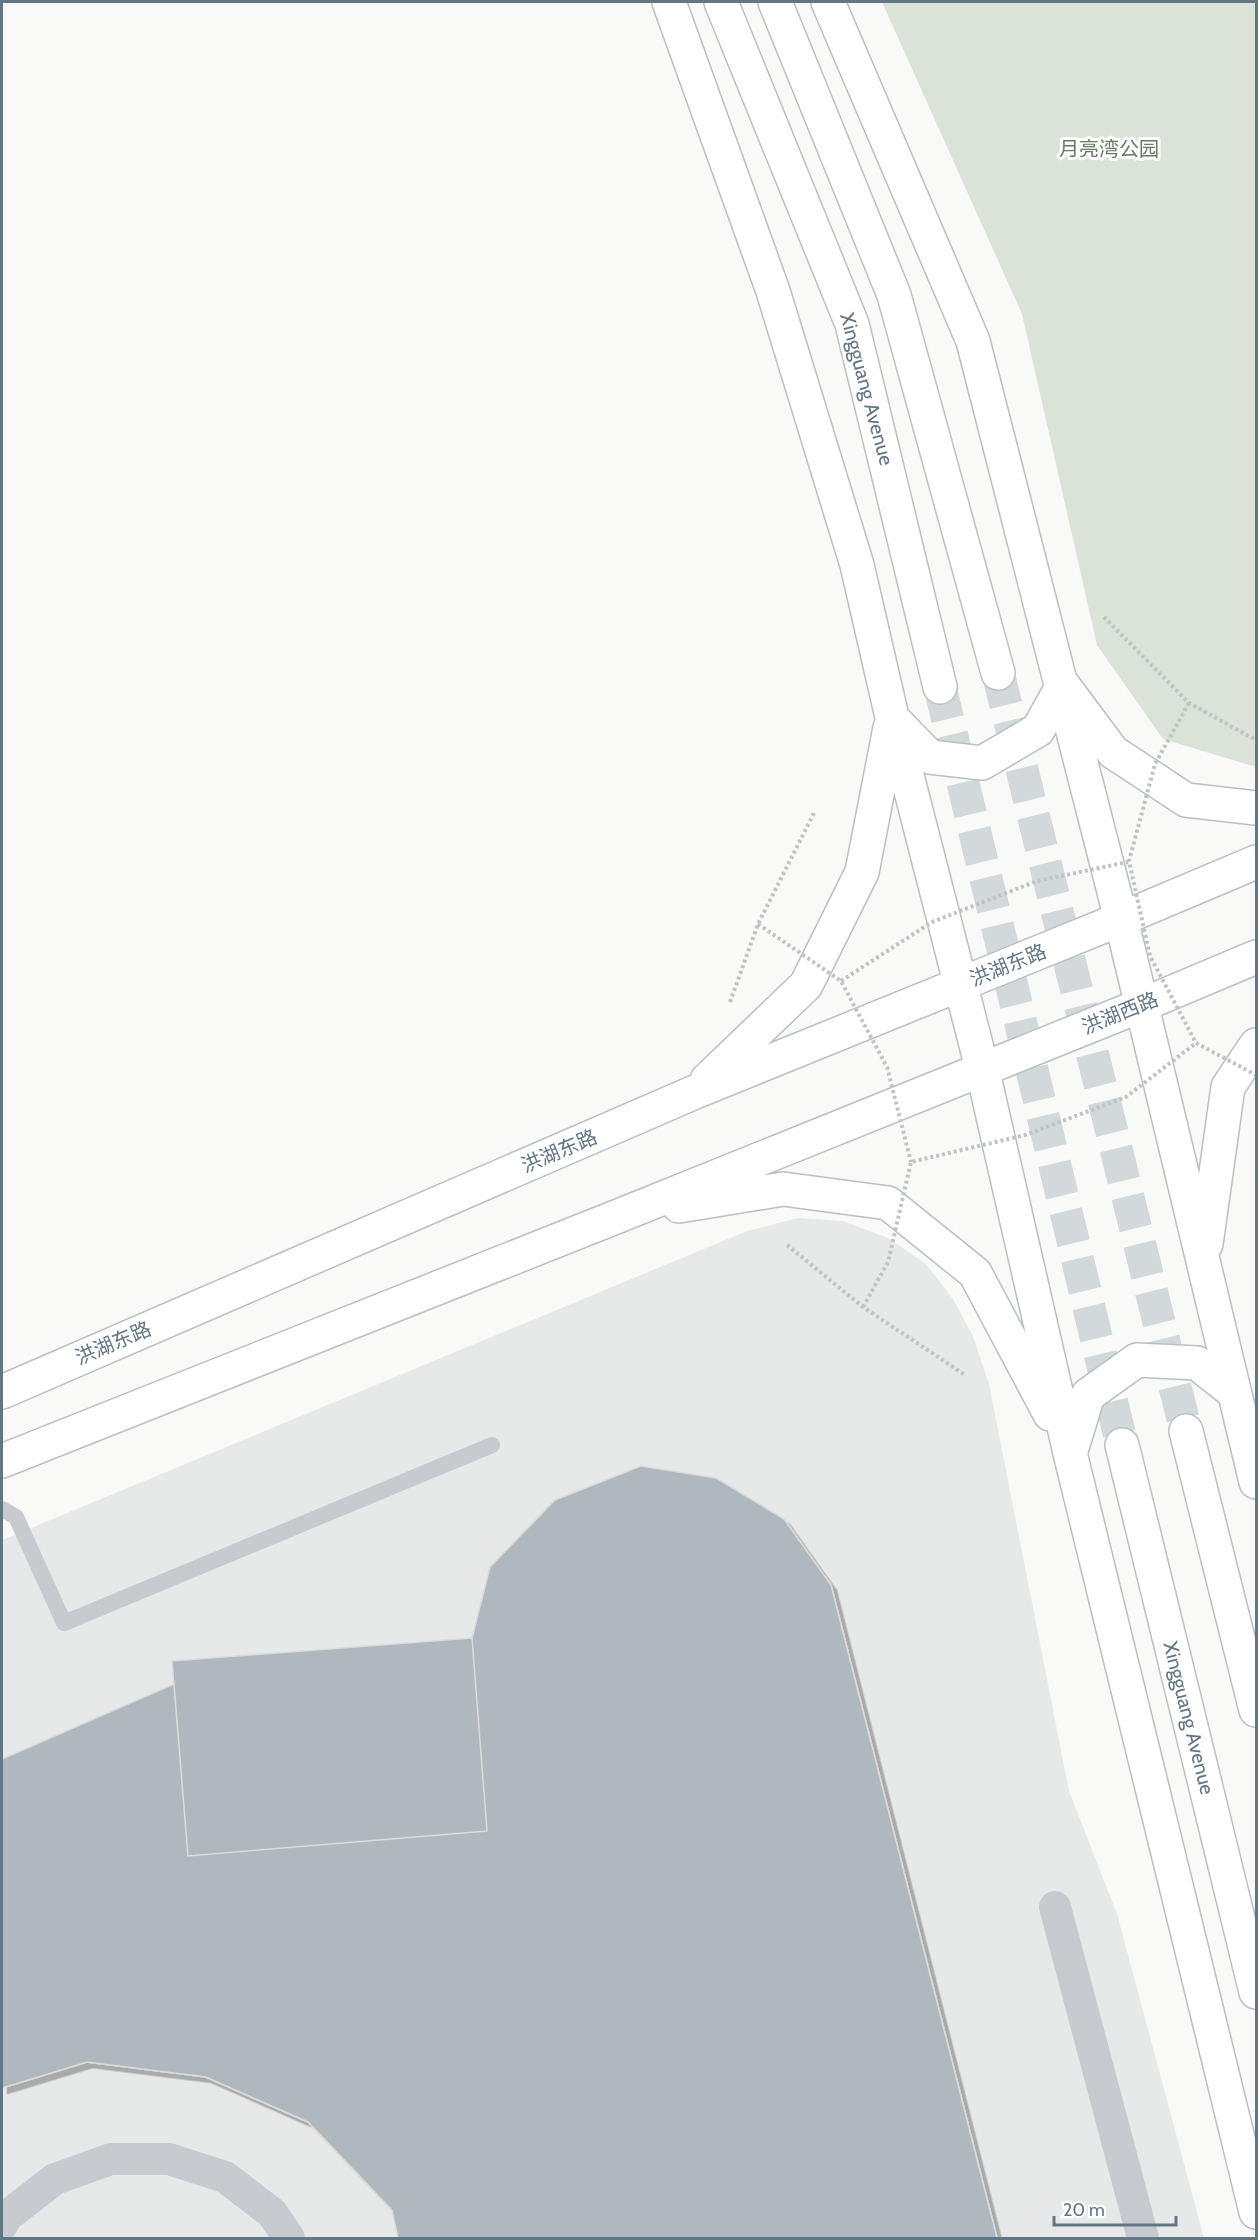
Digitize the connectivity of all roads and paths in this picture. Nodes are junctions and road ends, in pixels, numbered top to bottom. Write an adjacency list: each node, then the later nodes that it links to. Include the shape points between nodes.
1 (669, 2): 10 (main road, via 772,291 857,565)
2 (721, 2): 8 (main road, Xingguang Avenue, via 852,324)
3 (775, 2): 6 (main road, via 894,295)
4 (828, 2): 7 (main road, via 973,341)
5 (1104, 617): 9 (path)
6 (998, 673)
7 (1063, 685): 10 (main road, via 1038,730 982,764 930,757); 12 (main road, via 1113,752 1186,800); 16 (main road)
8 (940, 687)
9 (1189, 703): 11 (path); 14 (path, bridge, via 1155,764)
10 (892, 717): 20 (main road); 27 (main road, via 862,872 807,985)
11 (1257, 740)
12 (1257, 808)
13 (814, 811): 17 (path)
14 (1128, 861): 19 (path, bridge, via 1037,881 932,922); 23 (path, bridge, via 1150,956)
15 (1257, 862): 16 (main road)
16 (1121, 919): 20 (main road, 洪湖东路); 21 (main road)
17 (758, 924): 19 (path, bridge); 22 (path)
18 (1257, 957): 21 (main road, 洪湖西路)
19 (841, 981): 28 (path, bridge, via 887,1067)
20 (960, 984): 25 (main road); 27 (main road, 洪湖东路)
21 (1142, 1005): 25 (main road, 洪湖西路); 31 (main road)
22 (729, 1006)
23 (1196, 1042): 26 (path, bridge); 28 (path, bridge, via 1125,1097 1025,1135)
24 (1257, 1045): 31 (main road, via 1228,1088)
25 (982, 1068): 29 (main road); 39 (main road)
26 (1257, 1076)
27 (695, 1092): 34 (main road, 洪湖东路)
28 (911, 1162): 32 (path, bridge, via 888,1262)
29 (621, 1215): 39 (main road, via 783,1189 888,1203 975,1273); 40 (main road)
30 (786, 1245): 32 (path)
31 (1203, 1264): 35 (main road)
32 (863, 1307): 33 (path)
33 (965, 1375)
34 (2, 1392)
35 (1235, 1393): 39 (main road, via 1197,1363 1137,1360 1088,1395); 41 (main road)
36 (1186, 1431): 43 (main road)
37 (492, 1444): 42 (lane, via 64,1623 16,1517)
38 (1122, 1445): 45 (main road, Xingguang Avenue)
39 (1070, 1453): 46 (main road)
40 (2, 1461)
41 (1257, 1482)
42 (2, 1509)
43 (1257, 1710)
44 (1055, 1907): 49 (street)
45 (1257, 1992)
46 (1257, 2212)
47 (2, 2225): 48 (street, via 7,2216 55,2179 111,2159 169,2159 225,2177 272,2213)
48 (289, 2238)
49 (1143, 2238)

